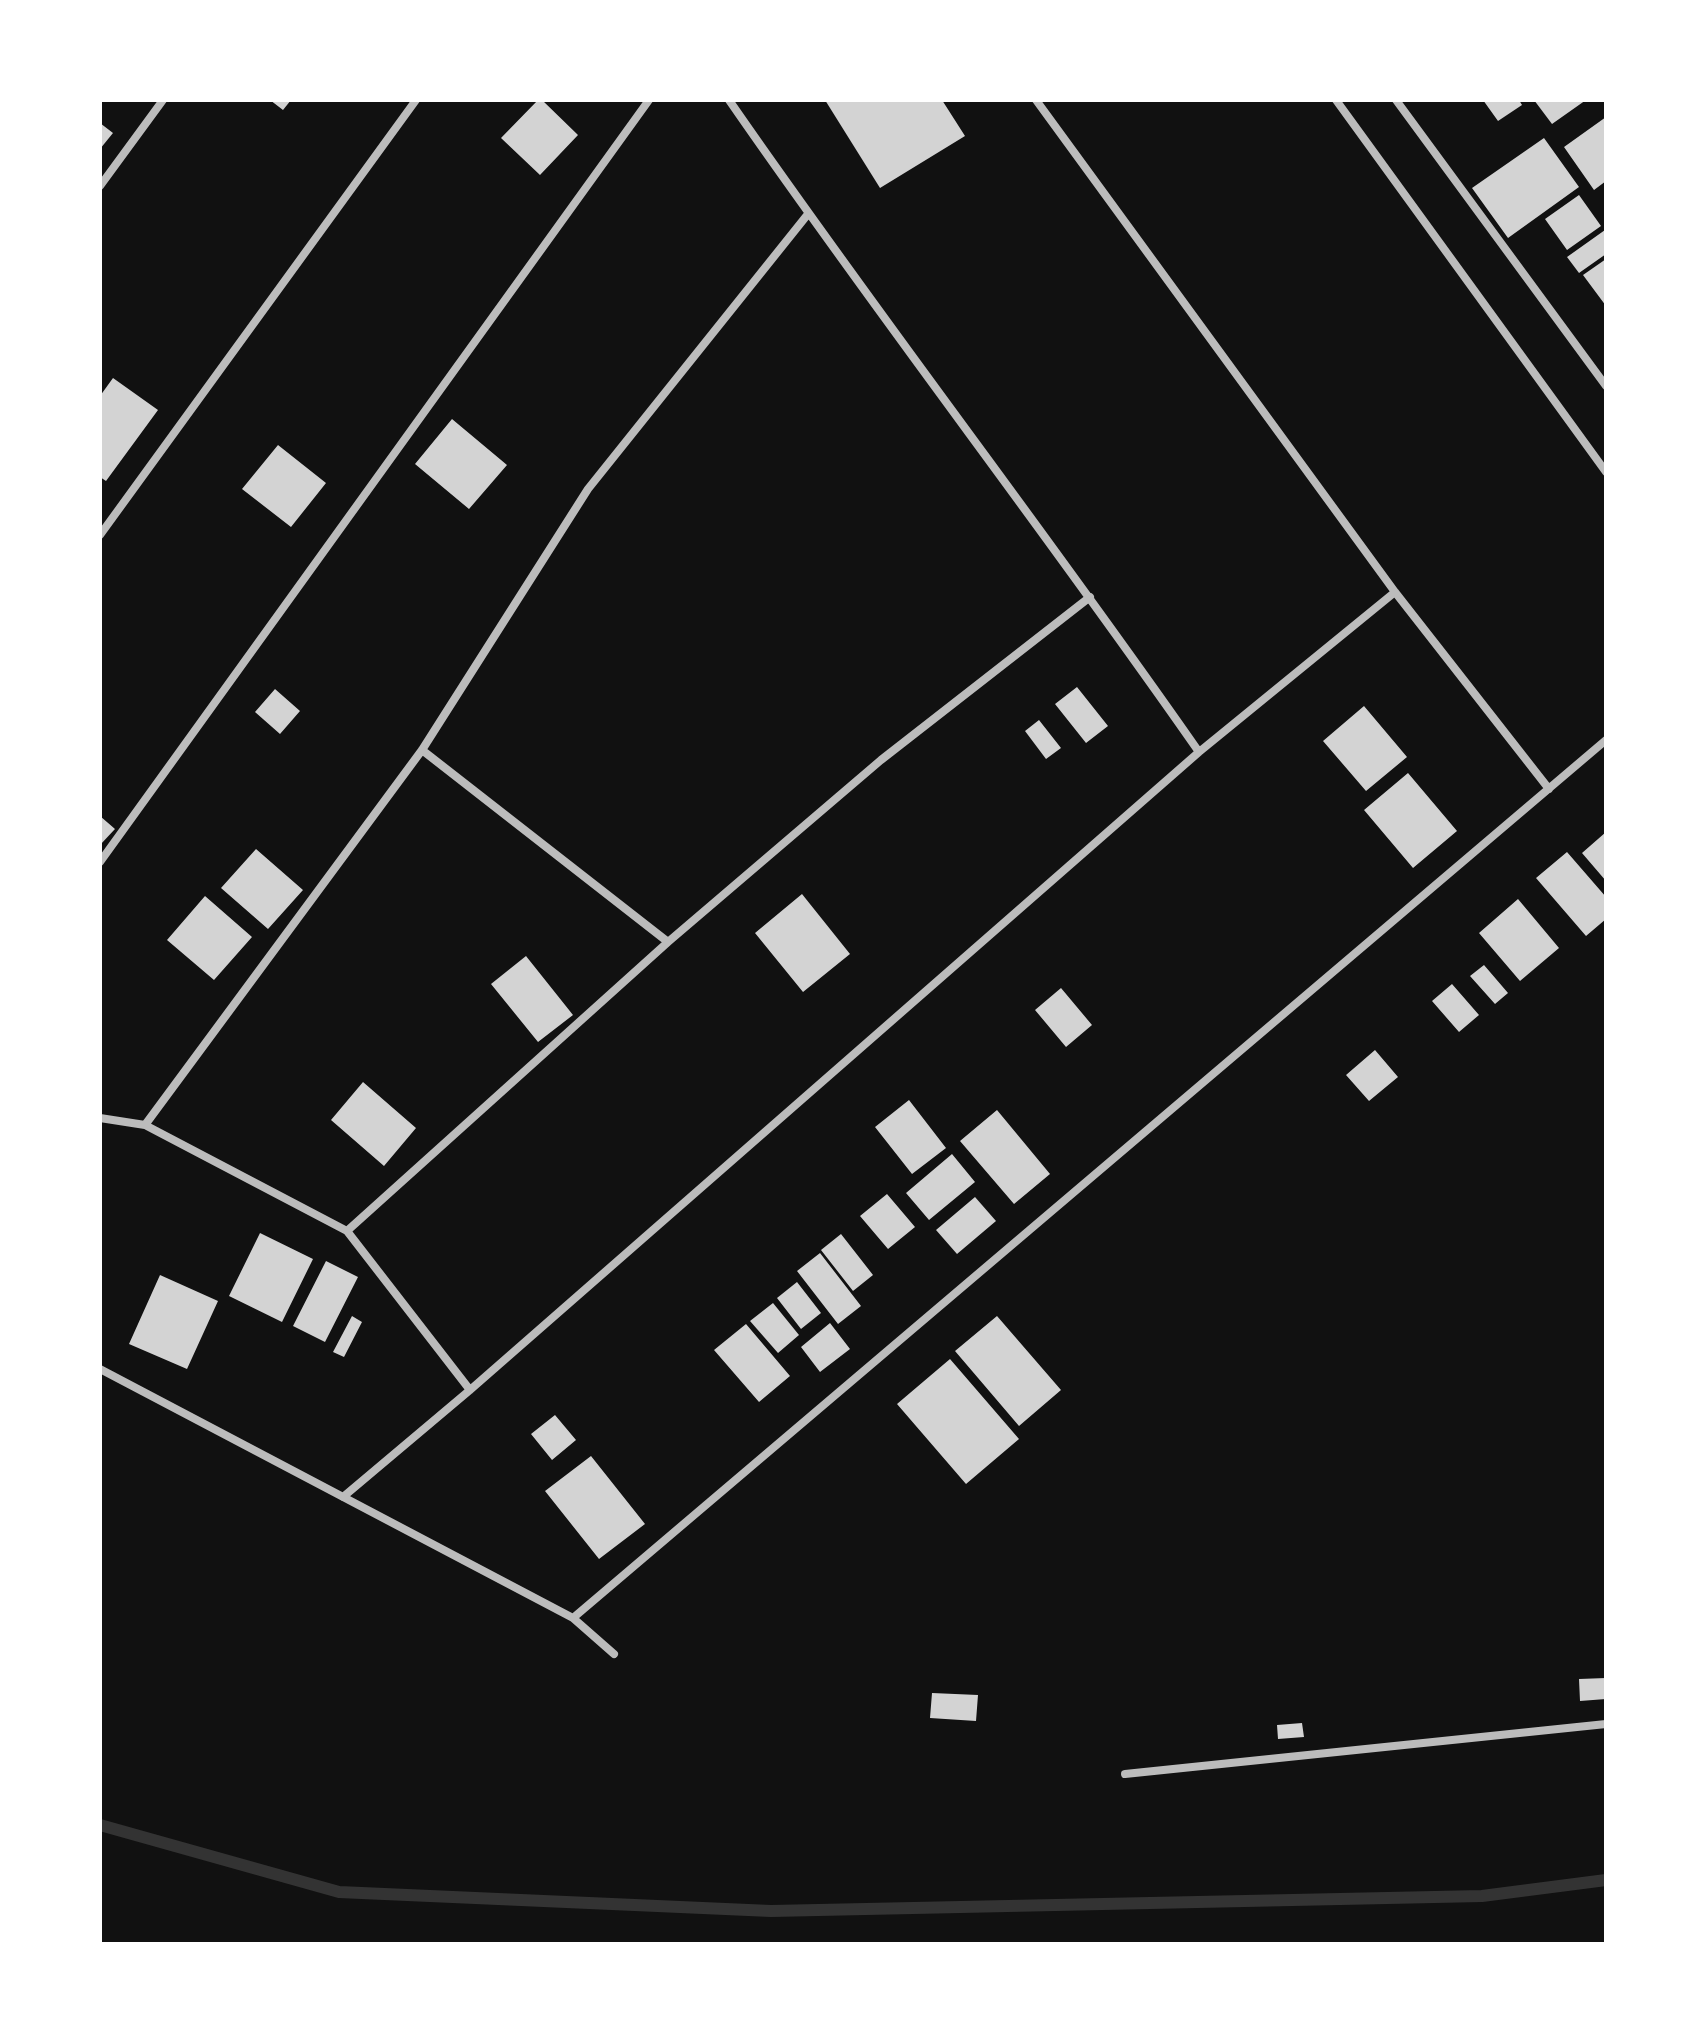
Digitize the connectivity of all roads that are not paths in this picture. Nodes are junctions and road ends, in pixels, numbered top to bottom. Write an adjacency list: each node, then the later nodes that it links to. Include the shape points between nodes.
1 (163, 100): 8 (street)
2 (416, 100): 12 (street)
3 (649, 100): 19 (street)
4 (729, 100): 9 (street)
5 (1036, 100): 13 (street)
6 (1336, 100): 11 (street)
7 (1396, 100): 10 (street)
8 (100, 186)
9 (808, 214): 14 (street); 16 (street, via 588,489)
10 (1606, 386)
11 (1606, 472)
12 (100, 535)
13 (1395, 592): 17 (street); 18 (street)
14 (1090, 597): 17 (street); 20 (street, via 881,760)
15 (1606, 740): 18 (street)
16 (422, 750): 20 (street); 22 (street)
17 (1199, 752): 25 (street)
18 (1549, 789): 27 (street)
19 (100, 862)
20 (668, 942): 23 (street)
21 (100, 1118): 22 (street)
22 (145, 1125): 23 (street)
23 (347, 1231): 25 (street)
24 (100, 1369): 26 (street)
25 (470, 1390): 26 (street)
26 (343, 1497): 27 (street)
27 (573, 1618): 28 (street)
28 (614, 1654)
29 (1606, 1724): 30 (street)
30 (1125, 1774)

